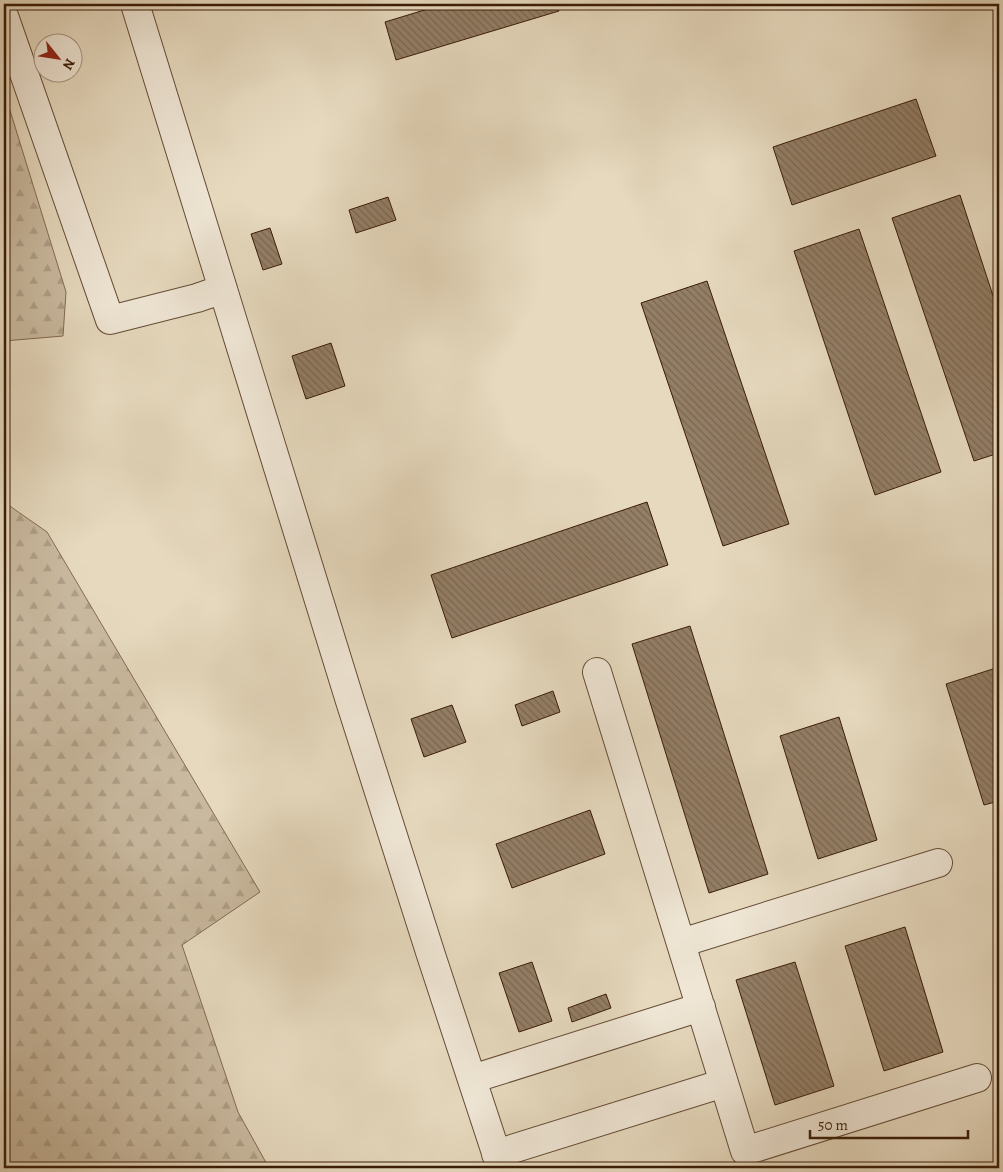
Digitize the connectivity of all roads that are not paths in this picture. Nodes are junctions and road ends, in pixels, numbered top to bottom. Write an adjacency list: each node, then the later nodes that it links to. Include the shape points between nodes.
1 (135, 4): 3 (street)
2 (4, 16): 3 (street, via 110,320)
3 (223, 290): 9 (street, via 350,701)
4 (596, 672): 6 (street)
5 (938, 863): 6 (street)
6 (681, 943): 7 (street)
7 (701, 1007): 9 (street); 10 (street)
8 (976, 1078): 10 (street, via 745,1151)
9 (472, 1079): 11 (street)
10 (724, 1083): 11 (street)
11 (499, 1161)

